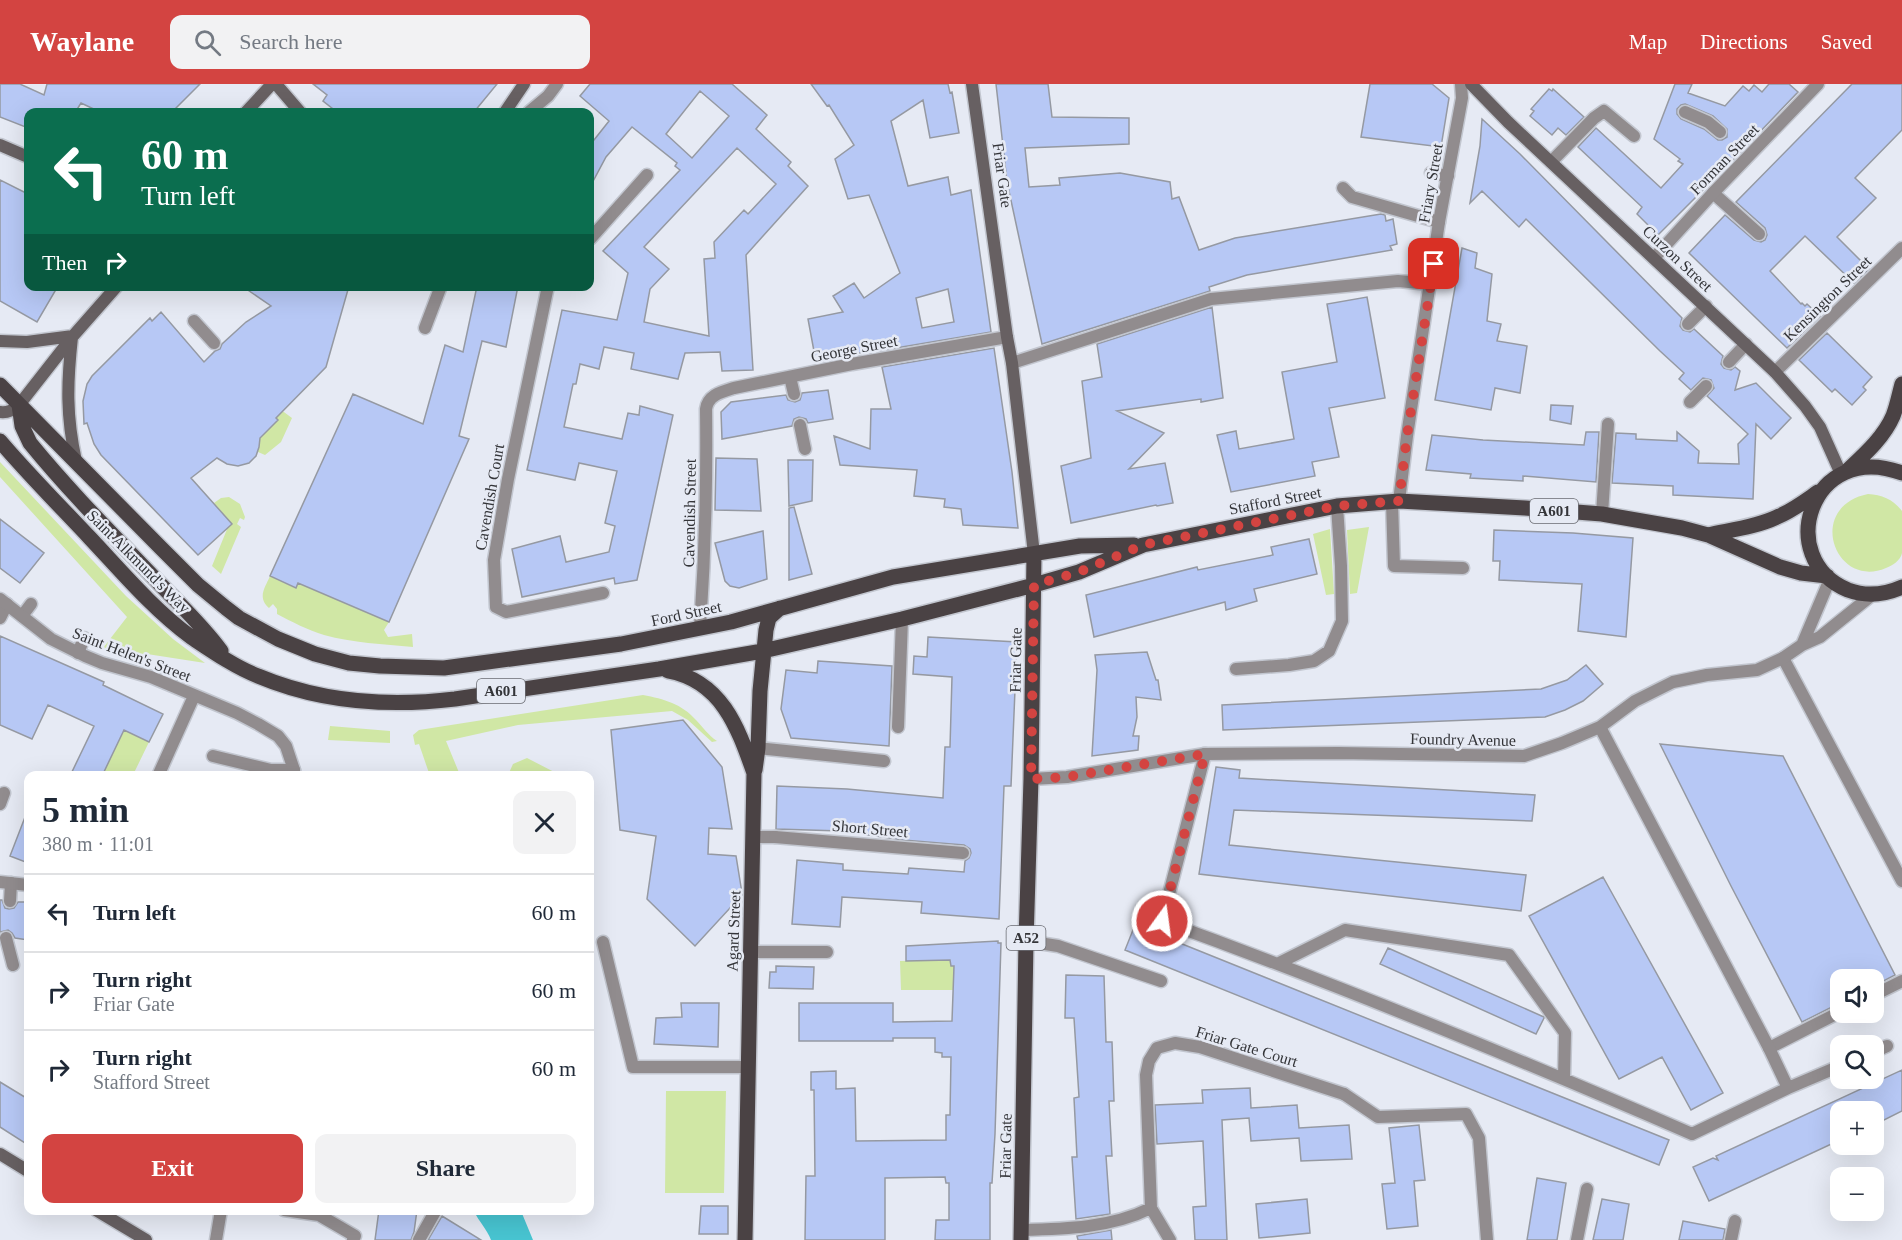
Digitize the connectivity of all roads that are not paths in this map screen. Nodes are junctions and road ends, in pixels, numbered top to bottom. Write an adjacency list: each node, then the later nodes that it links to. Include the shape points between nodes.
1 (274, 84): 8 (street); 9 (street)
2 (524, 84): 10 (street)
3 (557, 84): 11 (street)
4 (972, 84): 37 (street, Friar Gate)
5 (1461, 84): 20 (street, Friary Street)
6 (1471, 84): 17 (street, Curzon Street)
7 (1818, 84): 22 (street, Forman Street, via 1746,153)
8 (250, 108)
9 (296, 108)
10 (512, 108)
11 (534, 108)
12 (1685, 112): 13 (street)
13 (1720, 132)
14 (1634, 136): 17 (street, via 1604,111)
15 (0, 145): 16 (street)
16 (24, 155)
17 (1551, 162): 27 (street, Curzon Street)
18 (1431, 173): 20 (street)
19 (647, 175): 25 (street)
20 (1448, 176): 23 (street, Friary Street)
21 (1343, 188): 23 (street, via 1352,197)
22 (1713, 193): 24 (street); 27 (street, Forman Street)
23 (1439, 222): 28 (street, Friary Street)
24 (1759, 234)
25 (594, 235)
26 (1902, 248): 43 (street, Kensington Street)
27 (1654, 258): 32 (street, Curzon Street)
28 (1431, 284): 42 (street, via 1398,280 1210,299); 61 (street, Friary Street)
29 (113, 291): 36 (street)
30 (439, 291): 35 (street)
31 (547, 291): 71 (street, Cavendish Court, via 494,560 496,607 506,612)
32 (1706, 306): 34 (street); 40 (street, Curzon Street)
33 (195, 321): 39 (street)
34 (1688, 324)
35 (425, 328)
36 (73, 336): 38 (street, via 27,342); 51 (street); 57 (street, via 68,410)
37 (1007, 337): 42 (street, Friar Gate); 44 (street, George Street)
38 (0, 340)
39 (214, 344)
40 (1746, 344): 41 (street); 43 (street, Curzon Street)
41 (1729, 362)
42 (1012, 363): 66 (street, Friar Gate)
43 (1775, 372): 58 (street, Curzon Street, via 1820,427)
44 (790, 377): 48 (street); 49 (street, George Street, via 734,388)
45 (1902, 384): 58 (main road, A601, via 1888,427)
46 (0, 385): 51 (main road, Saint Alkmund's Way / A601)
47 (1706, 386): 50 (street)
48 (794, 394)
49 (710, 399): 80 (street, Cavendish Street, via 706,409 705,570)
50 (1690, 402)
51 (19, 405): 52 (street); 57 (main road, Saint Alkmund's Way / A601); 85 (main road, via 25,433 40,455 206,630)
52 (0, 412)
53 (1608, 424): 63 (street)
54 (800, 425): 56 (street)
55 (0, 441): 85 (main road, Saint Alkmund's Way / A601, via 145,596 191,636)
56 (805, 449)
57 (76, 461): 78 (main road, Saint Alkmund's Way / A601, via 198,585)
58 (1844, 472): 59 (main road, via 1872,466); 60 (main road, A601)
59 (1902, 473)
60 (1822, 490): 64 (main road, Stafford Street / A601, via 1776,518); 68 (main road, A601, via 1811,510 1808,533 1819,567)
61 (1395, 502): 62 (main road, Stafford Street / A601); 63 (main road, Stafford Street / A601); 67 (street, Friary Street, via 1394,566)
62 (1337, 506): 65 (main road, Stafford Street / A601); 88 (street, via 1342,621 1329,651 1314,661)
63 (1602, 514): 64 (main road, Stafford Street / A601)
64 (1708, 535): 68 (main road, Stafford Street / A601, via 1780,567)
65 (1143, 545): 66 (main road, Ford Street / A601, via 1080,546); 69 (main road, Stafford Street / A601, via 1079,572)
66 (1034, 554): 69 (main road, Friar Gate); 75 (main road, Ford Street / A601, via 893,577)
67 (1463, 568)
68 (1829, 577): 72 (main road, A601, via 1852,591); 82 (street)
69 (1034, 585): 79 (main road, A601); 100 (main road, Friar Gate / A52)
70 (1898, 591): 72 (main road, A601)
71 (603, 593)
72 (1872, 595): 82 (street, Foundry Avenue, via 1843,620)
73 (3, 602): 76 (street, Saint Helen's Street); 77 (street)
74 (31, 604): 76 (street)
75 (780, 608): 80 (main road, Ford Street / A601); 83 (main road, via 769,618)
76 (22, 616): 84 (street, Saint Helen's Street, via 51,639)
77 (0, 618)
78 (239, 618): 80 (main road, Ford Street / A601, via 293,646 349,663 444,668 621,644)
79 (902, 619): 83 (main road, A601); 90 (street)
80 (700, 628)
81 (84, 638): 84 (street)
82 (1802, 645): 86 (street, Foundry Avenue)
83 (763, 651): 87 (main road, A601); 92 (main road)
84 (78, 653): 89 (street, Saint Helen's Street)
85 (226, 658): 87 (main road, Saint Alkmund's Way / A601, via 258,676 292,688 342,699 399,703)
86 (1783, 658): 91 (street, Foundry Avenue, via 1757,669 1672,682 1635,701); 103 (street)
87 (659, 669): 99 (main road, Agard Street, via 682,674 710,690 731,717)
88 (1236, 669)
89 (194, 696): 96 (street); 98 (street, Saint Helen's Street, via 237,713 278,736 286,746)
90 (898, 727)
91 (1600, 727): 93 (street, Foundry Avenue, via 1524,756); 119 (street)
92 (758, 748): 95 (street); 99 (main road)
93 (1205, 754): 100 (street, Foundry Avenue, via 1067,777); 112 (street, via 1162,921)
94 (213, 756): 97 (street)
95 (884, 761)
96 (160, 771)
97 (279, 771)
98 (293, 771)
99 (754, 773): 101 (main road, Agard Street)
100 (1031, 779): 108 (main road, Friar Gate / A52)
101 (754, 837): 102 (street, Short Street); 110 (main road, Agard Street)
102 (963, 853)
103 (1902, 881)
104 (5, 883): 105 (street); 106 (street)
105 (24, 885)
106 (10, 901)
107 (6, 938): 113 (street)
108 (1026, 941): 114 (street, via 1058,946); 134 (main road, Friar Gate / A52)
109 (603, 942): 121 (street, via 633,1067)
110 (750, 952): 111 (street); 121 (main road, Agard Street)
111 (827, 952)
112 (1279, 963): 123 (street); 123 (street, via 1345,930 1509,956 1565,1033)
113 (12, 965)
114 (1161, 981)
115 (1902, 981): 116 (street)
116 (1884, 990)
117 (1830, 1017): 119 (street)
118 (1887, 1046): 120 (street)
119 (1769, 1047): 124 (street)
120 (1884, 1047)
121 (748, 1067): 139 (main road, Agard Street)
122 (1830, 1070): 124 (street)
123 (1564, 1078): 124 (street, via 1692,1134)
124 (1788, 1088)
125 (0, 1154): 126 (street)
126 (24, 1169)
127 (1587, 1189): 142 (street)
128 (1151, 1208): 134 (street, via 1131,1218); 140 (street, Friar Gate Court); 141 (street, Friar Gate Court, via 1146,1075 1157,1048 1175,1043 1200,1047 1344,1094 1378,1117 1466,1114 1479,1138)
129 (104, 1215): 135 (street)
130 (220, 1215): 136 (street)
131 (319, 1215): 137 (street, via 355,1236)
132 (433, 1215): 138 (street)
133 (1735, 1221): 143 (street)
134 (1021, 1235)
135 (146, 1240)
136 (216, 1240)
137 (353, 1240)
138 (419, 1240)
139 (745, 1240)
140 (1170, 1240)
141 (1487, 1240)
142 (1577, 1240)
143 (1731, 1240)

